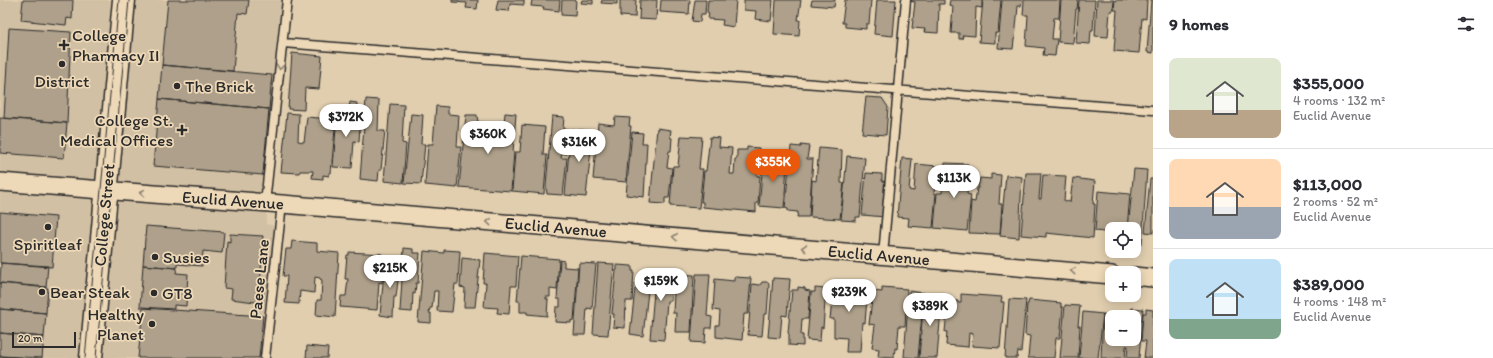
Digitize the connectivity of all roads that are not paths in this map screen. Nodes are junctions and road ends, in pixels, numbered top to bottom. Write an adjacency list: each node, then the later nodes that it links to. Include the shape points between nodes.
1 (124, 0): 8 (main road, College Street)
2 (287, 0): 4 (lane)
3 (906, 0): 5 (lane)
4 (283, 43): 5 (lane); 9 (lane, one-way to 9)
5 (896, 90): 6 (lane); 11 (lane)
6 (1153, 110)
7 (0, 182): 8 (street, Euclid Avenue)
8 (106, 190): 9 (street, Euclid Avenue, one-way to 8); 15 (main road, College Street)
9 (265, 203): 10 (street, Euclid Avenue)
10 (282, 204): 11 (street, Euclid Avenue, one-way to 10); 16 (lane, Paese Lane)
11 (883, 255): 12 (street, Euclid Avenue, one-way to 11)
12 (1105, 274)
13 (1141, 277): 14 (street)
14 (1153, 278)
15 (91, 358)
16 (265, 358)

